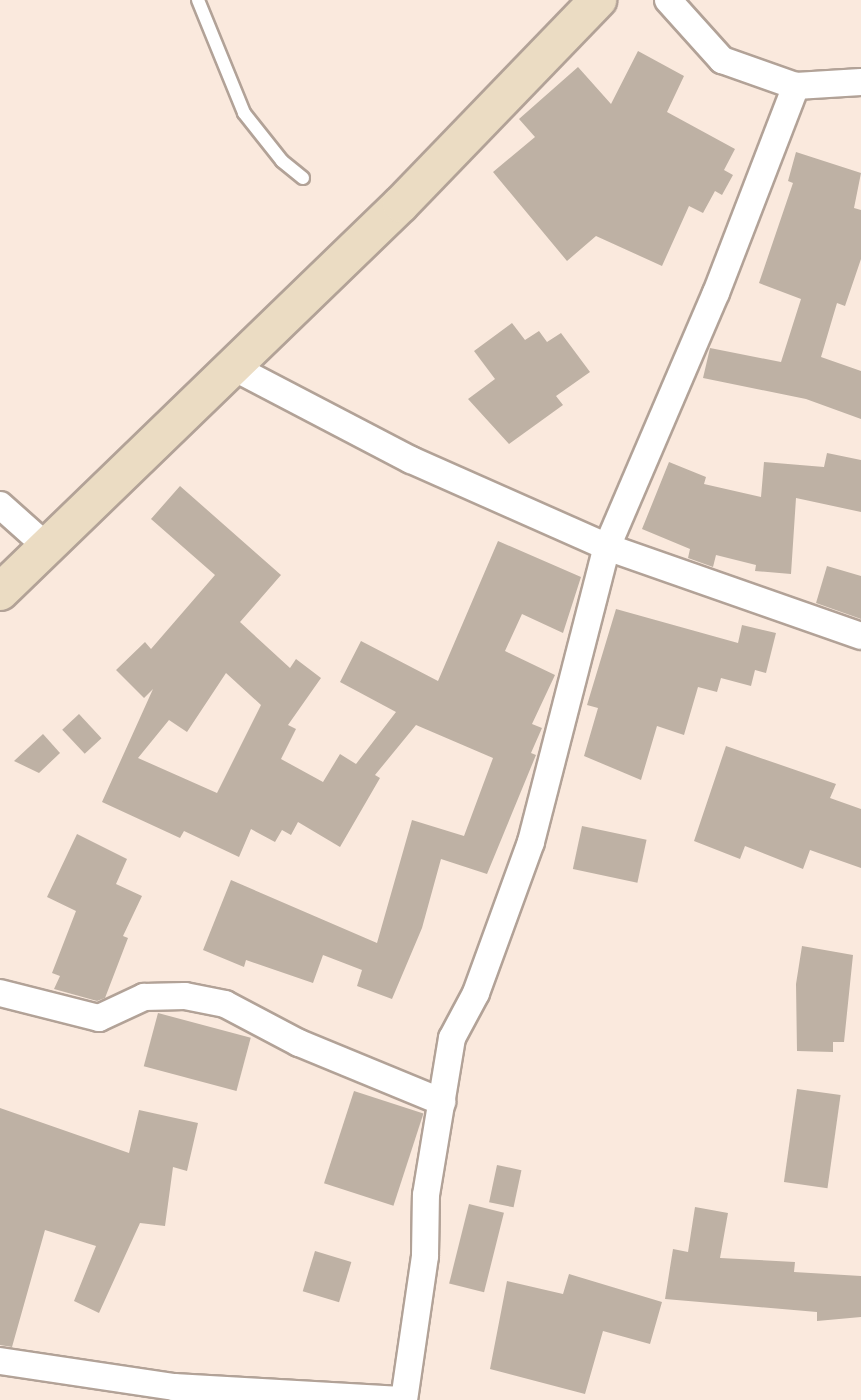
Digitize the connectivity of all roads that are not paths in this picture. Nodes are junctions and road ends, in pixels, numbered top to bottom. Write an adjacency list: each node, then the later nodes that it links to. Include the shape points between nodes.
1 (198, 0): 6 (lane, via 244,113 282,161)
2 (598, 0): 7 (street, via 412,193)
3 (668, 0): 5 (street, via 722,60)
4 (861, 82): 5 (street)
5 (796, 86): 10 (street, via 716,293)
6 (303, 178)
7 (233, 367): 9 (street); 10 (street, via 411,460)
8 (0, 505): 9 (street)
9 (46, 546): 11 (street)
10 (607, 547): 12 (street); 14 (street, via 531,842 476,993 452,1038)
11 (0, 592)
12 (856, 630)
13 (0, 993): 14 (street, via 99,1018 144,997 185,996 225,1004 299,1043)
14 (442, 1102): 18 (street, via 426,1195 425,1256)
15 (0, 1361): 16 (street)
16 (260, 1395): 17 (street)
17 (397, 1400)
18 (404, 1400)

